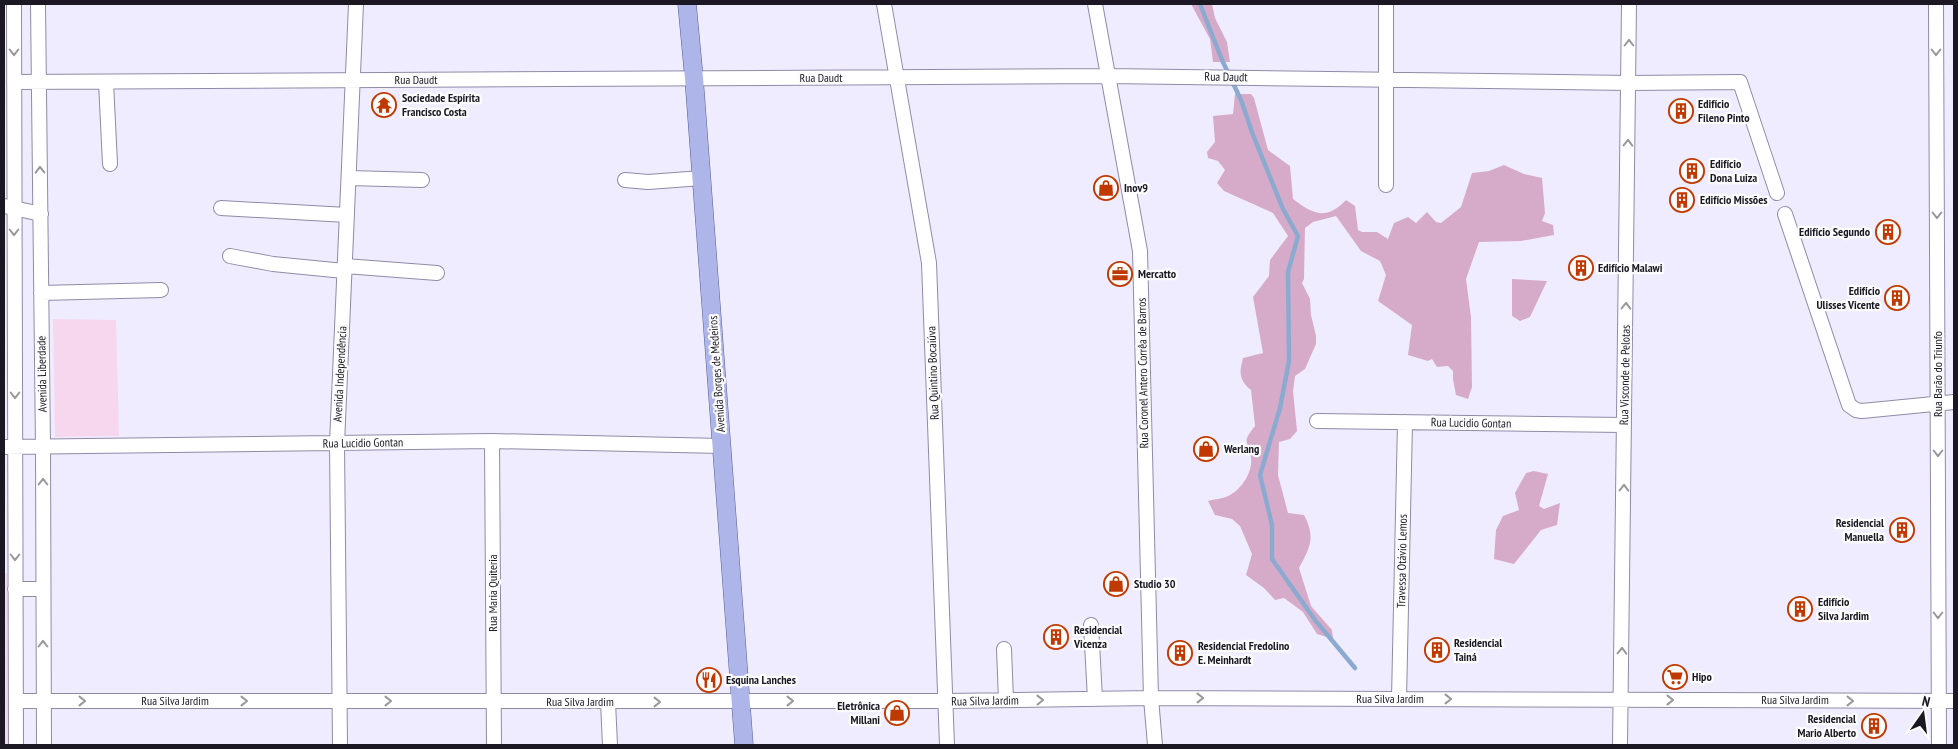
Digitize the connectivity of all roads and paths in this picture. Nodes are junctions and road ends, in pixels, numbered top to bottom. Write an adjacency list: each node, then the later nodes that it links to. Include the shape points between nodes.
1 (14, 4): 15 (street, one-way to 15)
2 (38, 4): 16 (street, Avenida Liberdade)
3 (356, 4): 13 (street, Avenida Independência)
4 (687, 4): 12 (main road, Avenida Borges de Medeiros)
5 (884, 4): 11 (street, Rua Quintino Bocaiúva)
6 (1095, 4): 10 (street, Rua Coronel Antero Corrêa de Barros)
7 (1386, 4): 14 (street)
8 (1630, 4): 18 (street, Rua Visconde de Pelotas, one-way to 8)
9 (1936, 4): 37 (street, Rua Barão do Triunfo, one-way to 37)
10 (1108, 76): 11 (street, Rua Daudt); 14 (street, Rua Daudt); 50 (street, Rua Coronel Antero Corrêa de Barros, via 1140,251)
11 (897, 77): 12 (street, Rua Daudt); 58 (street, Rua Quintino Bocaiúva, via 929,264)
12 (694, 78): 13 (street, Rua Daudt); 21 (main road, Avenida Borges de Medeiros)
13 (353, 80): 17 (street, Rua Daudt); 20 (street, Avenida Independência)
14 (1386, 80): 18 (street, Rua Daudt); 24 (street)
15 (14, 82): 16 (street, Rua Daudt); 26 (street)
16 (39, 82): 17 (street, Rua Daudt); 28 (street, Avenida Liberdade, one-way to 16)
17 (106, 82): 19 (street)
18 (1629, 83): 25 (street, Rua Daudt, via 1740,82); 40 (street, Rua Visconde de Pelotas, one-way to 18)
19 (110, 164)
20 (349, 178): 22 (street); 30 (street, Avenida Independência)
21 (702, 178): 23 (street, via 648,182); 44 (main road, Avenida Borges de Medeiros)
22 (422, 180)
23 (625, 180)
24 (1386, 185)
25 (1777, 192)
26 (9, 207): 28 (street); 45 (street, one-way to 45)
27 (221, 208): 30 (street)
28 (41, 214): 35 (street, Avenida Liberdade)
29 (1785, 214): 37 (street, via 1849,405 1862,411)
30 (347, 215): 32 (street, Avenida Independência)
31 (230, 256): 32 (street, via 273,264)
32 (344, 269): 33 (street); 42 (street, Avenida Independência)
33 (437, 273)
34 (161, 290): 35 (street)
35 (42, 293): 43 (street, Avenida Liberdade)
36 (1954, 402): 37 (street)
37 (1938, 404): 59 (street, Rua Barão do Triunfo, one-way to 59)
38 (1317, 421): 39 (street, Rua Lucidio Gontan)
39 (1405, 422): 40 (street, Rua Lucidio Gontan); 52 (street, Travessa Otávio Lemos)
40 (1624, 424): 54 (street, Rua Visconde de Pelotas, one-way to 40)
41 (492, 441): 42 (street, Rua Lucidio Gontan); 44 (street, Rua Lucidio Gontan); 61 (street, Rua Maria Quiteria)
42 (337, 444): 43 (street, Rua Lucidio Gontan); 57 (street, Avenida Independência)
43 (43, 446): 45 (street, Rua Lucidio Gontan); 47 (street, Avenida Liberdade, one-way to 43)
44 (722, 446): 63 (main road, Avenida Borges de Medeiros)
45 (9, 447): 46 (street, one-way to 46)
46 (15, 589): 47 (street); 55 (street)
47 (43, 589): 56 (street, Avenida Liberdade, one-way to 47)
48 (1092, 625): 51 (street)
49 (1004, 649): 53 (street)
50 (1151, 698): 51 (street, Rua Silva Jardim); 52 (street, Rua Silva Jardim, one-way to 52); 71 (street, Rua Coronel Antero Corrêa de Barros)
51 (1095, 699): 53 (street, Rua Silva Jardim, one-way to 51)
52 (1399, 699): 54 (street, Rua Silva Jardim, one-way to 54)
53 (1006, 700): 58 (street, Rua Silva Jardim)
54 (1621, 700): 59 (street, Rua Silva Jardim, one-way to 59); 72 (street, Rua Visconde de Pelotas)
55 (16, 701): 56 (street, Rua Silva Jardim); 64 (street)
56 (43, 701): 57 (street, Rua Silva Jardim, one-way to 57); 65 (street, Avenida Liberdade)
57 (339, 701): 61 (street, Rua Silva Jardim, one-way to 61); 66 (street, Avenida Independência)
58 (945, 701): 63 (street, Rua Silva Jardim, one-way to 58); 70 (street, Rua Quintino Bocaiúva)
59 (1939, 701): 60 (street, Rua Silva Jardim); 73 (street, Rua Barão do Triunfo)
60 (1954, 701)
61 (494, 702): 62 (street, Rua Silva Jardim); 67 (street, Rua Maria Quiteria)
62 (608, 702): 63 (street, Rua Silva Jardim, one-way to 63); 68 (street)
63 (741, 702): 69 (main road, Avenida Borges de Medeiros)
64 (16, 745)
65 (44, 745)
66 (340, 745)
67 (494, 745)
68 (610, 745)
69 (744, 745)
70 (947, 745)
71 (1155, 745)
72 (1620, 745)
73 (1939, 745)

